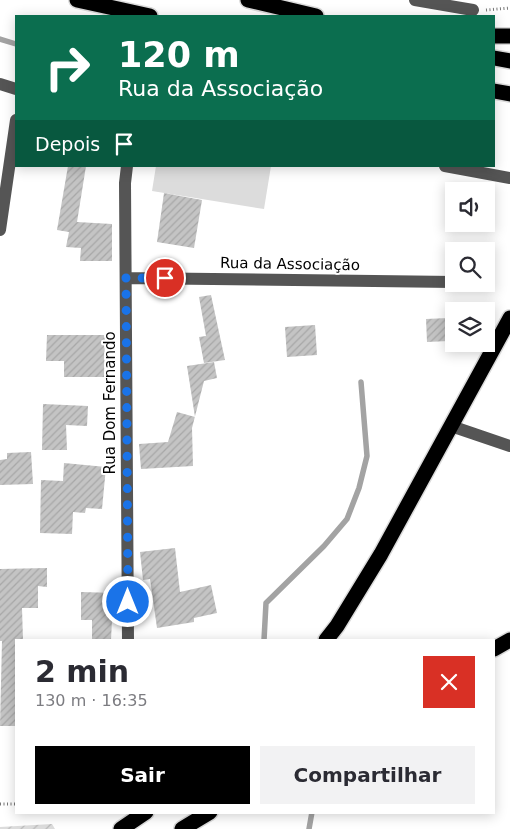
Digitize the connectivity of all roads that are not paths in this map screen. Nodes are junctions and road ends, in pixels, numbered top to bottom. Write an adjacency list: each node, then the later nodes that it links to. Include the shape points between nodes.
1 (77, 0): 5 (highway)
2 (248, 0): 6 (highway)
3 (415, 0): 4 (street)
4 (473, 10)
5 (145, 15)
6 (312, 15)
7 (495, 36): 8 (highway)
8 (510, 36)
9 (495, 58): 10 (highway)
10 (510, 61)
11 (0, 84): 12 (street)
12 (15, 89)
13 (495, 91): 14 (highway)
14 (510, 94)
15 (15, 127): 19 (street)
16 (127, 167): 20 (street, Rua Dom Fernando)
17 (450, 167): 18 (street)
18 (510, 178)
19 (0, 230)
20 (126, 278): 21 (street, Rua da Associação); 25 (street, Rua Dom Fernando)
21 (445, 282)
22 (510, 318): 23 (highway)
23 (451, 426): 24 (street); 26 (highway, via 381,554)
24 (510, 446)
25 (128, 639)
26 (327, 639)
27 (510, 640): 28 (highway)
28 (495, 648)
29 (143, 814): 31 (highway)
30 (207, 814): 32 (highway)
31 (121, 829)
32 (182, 829)

